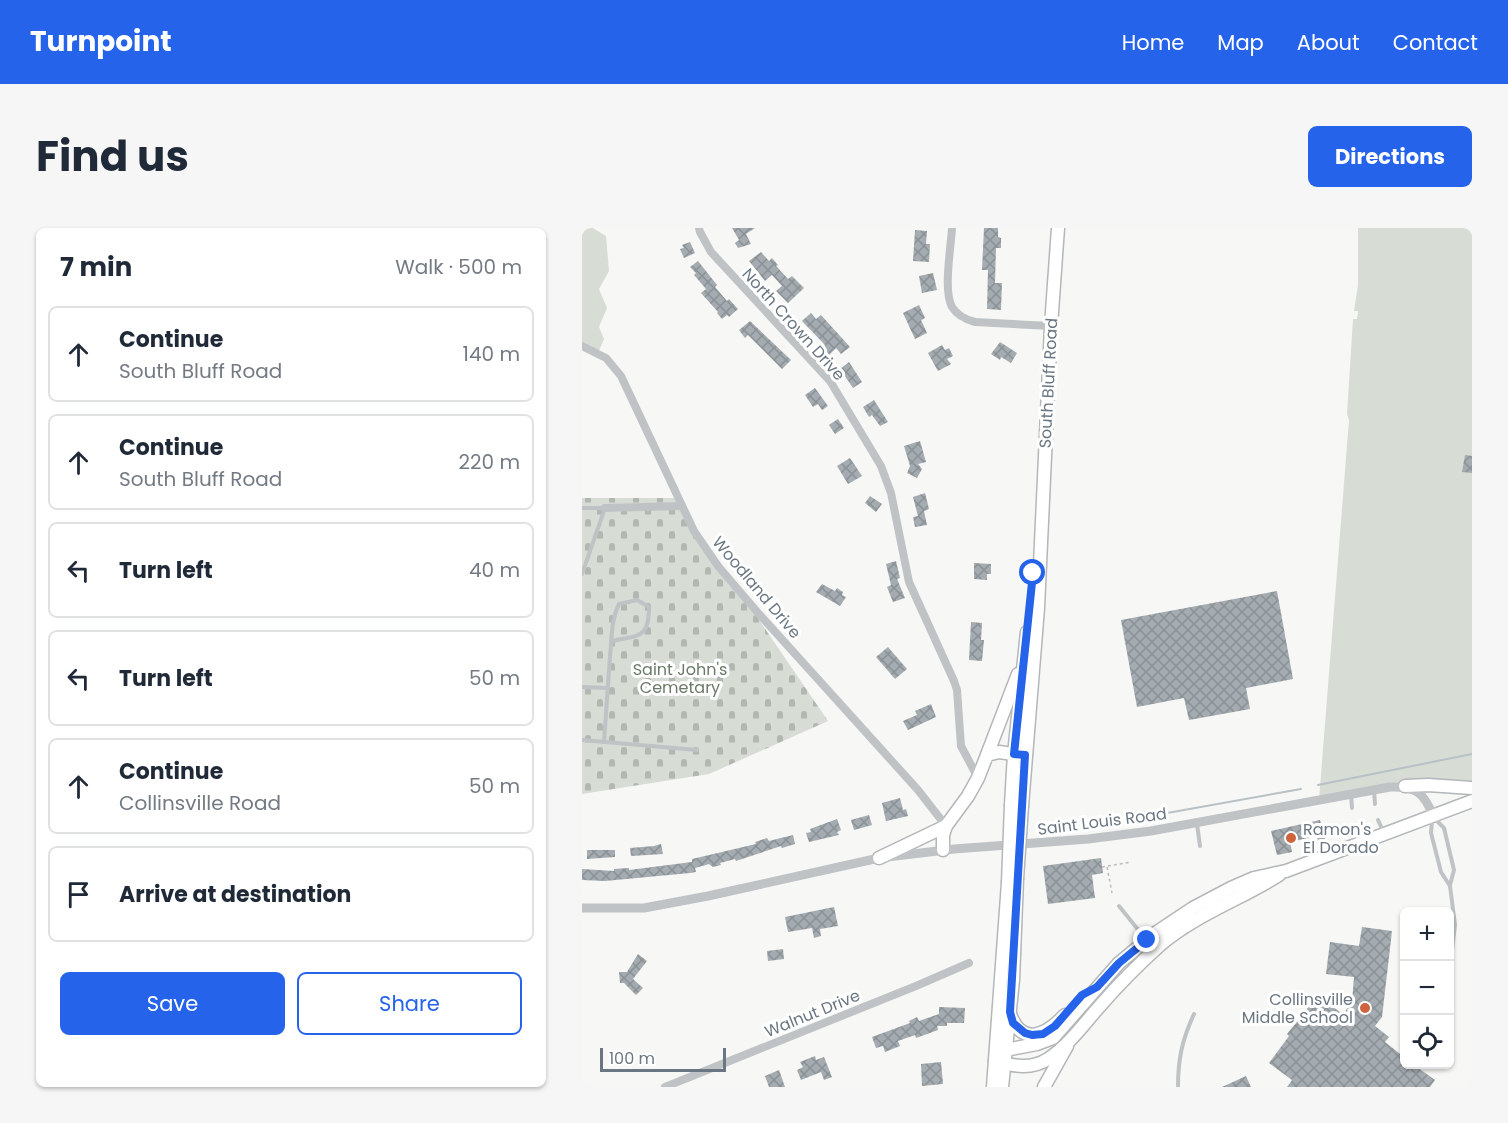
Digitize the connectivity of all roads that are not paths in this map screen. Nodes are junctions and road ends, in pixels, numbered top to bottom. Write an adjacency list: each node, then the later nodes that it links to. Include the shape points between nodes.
1 (699, 228): 20 (street, North Crown Drive, via 711,252 830,381 880,466 891,493 909,582 954,681 961,746)
2 (952, 228): 4 (street, via 948,291 952,308 975,322)
3 (1058, 228): 4 (main road, South Bluff Road)
4 (1051, 327): 9 (main road, South Bluff Road)
5 (582, 346): 6 (street, Woodland Drive, via 606,358 621,376)
6 (682, 506): 8 (street); 31 (street, Woodland Drive, via 718,566)
7 (582, 508): 8 (lane)
8 (605, 508): 10 (lane)
9 (1040, 539): 12 (main road, South Bluff Road); 19 (main road, South Bluff Road, via 1032,697)
10 (582, 574)
11 (612, 641): 11 (lane, via 641,634 649,625 649,607 637,600 619,604 614,614); 14 (lane)
12 (1026, 647): 18 (main road); 19 (main road, South Bluff Road)
13 (582, 687): 14 (lane)
14 (608, 688): 16 (lane)
15 (582, 740): 16 (lane)
16 (604, 742): 17 (lane)
17 (697, 750)
18 (987, 755): 19 (main road); 20 (main road)
19 (1019, 755): 38 (main road, South Bluff Road, bridge)
20 (978, 778): 31 (main road)
21 (1405, 786): 22 (main road); 23 (street, Saint Louis Road); 28 (street, via 1419,792)
22 (1472, 788)
23 (1374, 790): 24 (street, Saint Louis Road); 26 (lane)
24 (1351, 794): 27 (lane); 30 (street, Saint Louis Road)
25 (1472, 801): 28 (main road)
26 (1375, 804)
27 (1352, 808)
28 (1433, 816): 33 (main road); 39 (lane, via 1431,833 1441,872); 39 (lane, via 1444,828 1454,870)
29 (1378, 820): 33 (lane)
30 (1197, 824): 35 (lane); 36 (street, Saint Louis Road, via 1078,840)
31 (946, 826): 36 (main road); 37 (main road)
32 (1356, 829): 34 (lane)
33 (1384, 834): 34 (main road)
34 (1362, 842): 43 (main road, via 1287,871)
35 (1200, 846)
36 (943, 850): 37 (street, Saint Louis Road)
37 (879, 858): 42 (street, Saint Louis Road, via 644,908)
38 (1012, 881): 46 (main road, South Bluff Road); 49 (main road, South Bluff Road)
39 (1449, 886): 41 (lane)
40 (1119, 906): 43 (lane)
41 (1452, 907)
42 (582, 908)
43 (1151, 945): 45 (main road, via 1119,963); 48 (main road)
44 (969, 963): 50 (street, Walnut Drive)
45 (1097, 987): 46 (main road, via 1082,995 1043,1034 1025,1033 1013,1023); 49 (main road, via 1053,1038)
46 (1010, 1012): 49 (main road, South Bluff Road)
47 (1194, 1014): 54 (lane, via 1179,1059)
48 (1071, 1039): 49 (main road, via 1035,1065 1018,1067); 53 (main road)
49 (1000, 1056): 51 (main road, South Bluff Road); 52 (main road, South Bluff Road)
50 (665, 1087)
51 (993, 1087)
52 (1002, 1087)
53 (1044, 1087)
54 (1179, 1087)

